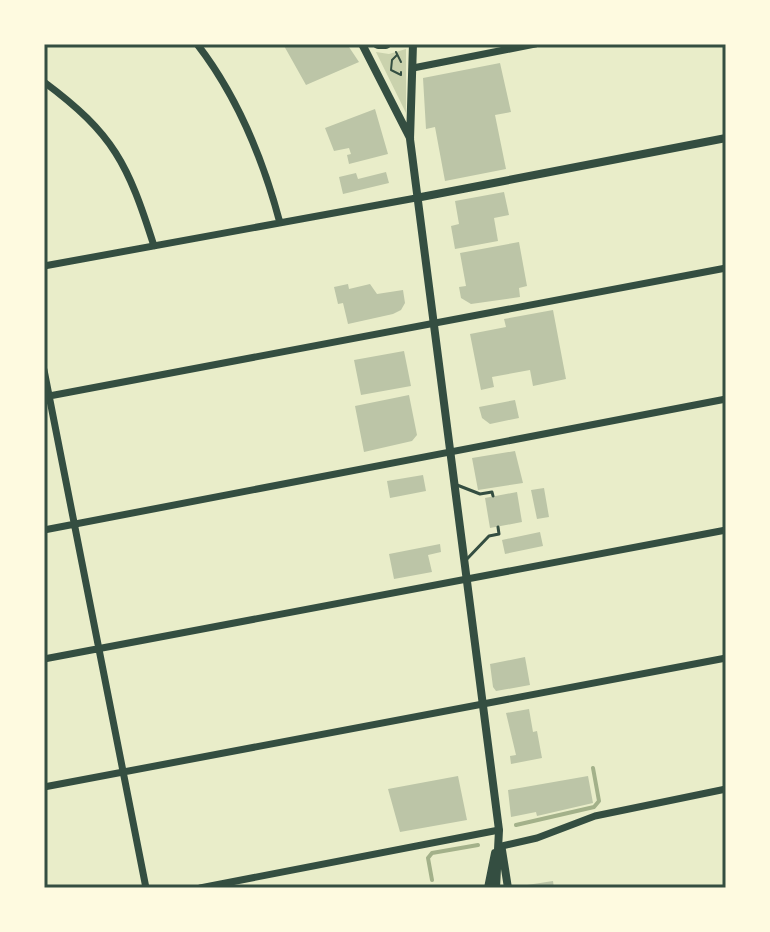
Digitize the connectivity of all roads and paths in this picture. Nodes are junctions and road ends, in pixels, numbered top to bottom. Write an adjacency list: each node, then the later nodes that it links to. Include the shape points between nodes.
1 (197, 44): 13 (street, via 257,149)
2 (362, 44): 11 (street)
3 (378, 44): 4 (main road)
4 (386, 44)
5 (413, 44): 7 (street)
6 (535, 44): 7 (street)
7 (413, 68): 11 (street)
8 (390, 71): 8 (path, via 392,60 397,53 401,75)
9 (44, 82): 14 (street, via 86,114 108,140 126,167)
10 (726, 138): 12 (street)
11 (410, 139): 12 (street)
12 (416, 198): 13 (street); 17 (street)
13 (280, 223): 14 (street)
14 (154, 246): 15 (street)
15 (44, 266)
16 (726, 268): 17 (street)
17 (433, 324): 19 (street); 21 (street)
18 (44, 370): 19 (street)
19 (46, 396): 24 (street)
20 (726, 399): 21 (street)
21 (449, 453): 22 (street); 24 (street)
22 (453, 484): 23 (lane); 28 (street)
23 (493, 496)
24 (74, 524): 26 (street); 30 (street)
25 (498, 527): 28 (lane, via 499,534 489,536)
26 (44, 530)
27 (726, 530): 29 (street)
28 (463, 562): 29 (street)
29 (465, 579): 30 (street); 33 (street)
30 (99, 649): 32 (street); 34 (street)
31 (726, 658): 33 (street)
32 (44, 659)
33 (483, 706): 34 (street); 37 (street)
34 (124, 773): 35 (street); 38 (street)
35 (44, 787)
36 (726, 789): 37 (street, via 595,816 537,838)
37 (500, 838): 39 (street); 40 (street); 41 (street); 42 (street)
38 (146, 888)
39 (200, 888)
40 (488, 888)
41 (496, 888)
42 (508, 888)

